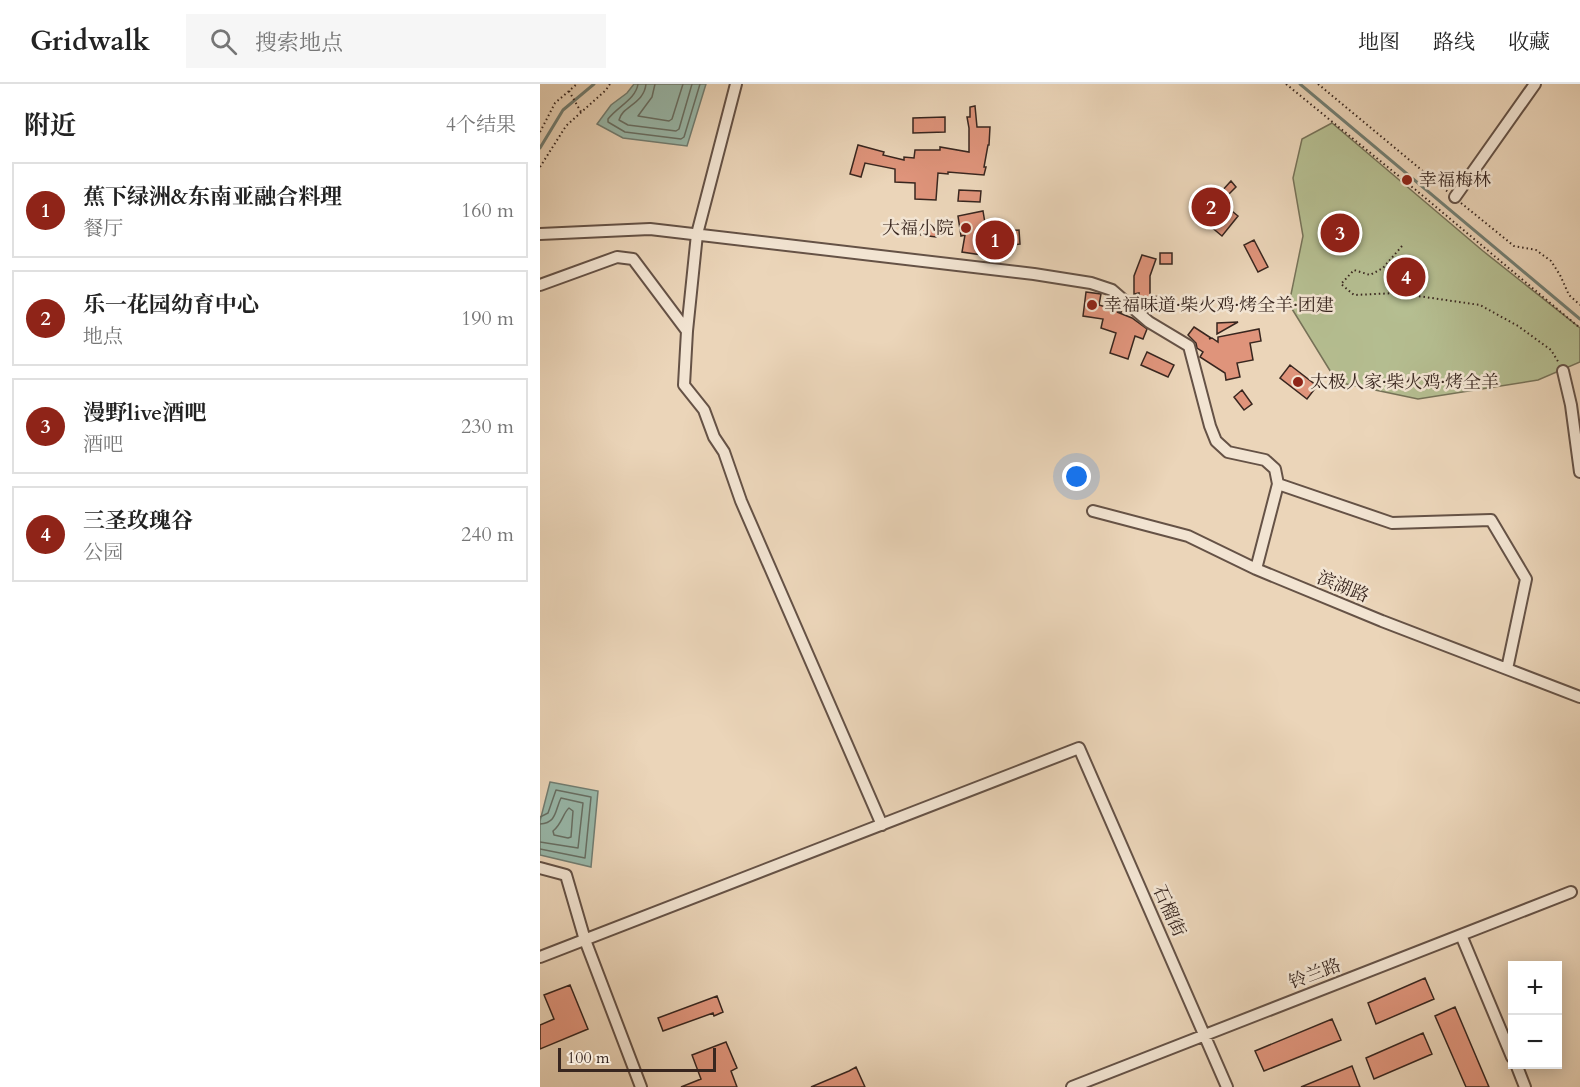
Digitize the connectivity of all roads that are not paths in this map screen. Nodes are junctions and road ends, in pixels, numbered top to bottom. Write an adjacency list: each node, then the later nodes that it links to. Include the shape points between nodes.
1 (736, 84): 5 (street)
2 (1535, 84): 3 (street)
3 (1455, 198)
4 (540, 234): 5 (street, via 650,229)
5 (698, 234): 7 (street); 10 (street, via 1034,274 1112,290 1149,322 1189,346 1216,441 1228,452 1265,460 1275,469)
6 (540, 285): 7 (street, via 617,257 633,259)
7 (687, 331): 15 (street, via 684,385 704,410 724,452 741,501)
8 (1563, 371): 9 (street)
9 (1580, 472)
10 (1278, 484): 12 (street); 13 (street, via 1392,523 1491,520 1526,579)
11 (1093, 511): 12 (street, 滨湖路, via 1188,536)
12 (1256, 569): 13 (street, 滨湖路)
13 (1507, 669): 14 (street, 滨湖路)
14 (1580, 697)
15 (882, 825): 19 (street); 21 (street, 石榴街, via 1079,748)
16 (540, 868): 19 (street, via 566,875)
17 (1571, 892): 18 (street, 铃兰路)
18 (1461, 935): 21 (street, 铃兰路); 22 (street)
19 (585, 940): 20 (street); 24 (street)
20 (540, 957)
21 (1205, 1035): 25 (street, 铃兰路); 26 (street, 石榴街)
22 (1508, 1047)
23 (1518, 1069): 27 (street)
24 (641, 1087)
25 (1072, 1087)
26 (1227, 1087)
27 (1525, 1087)

